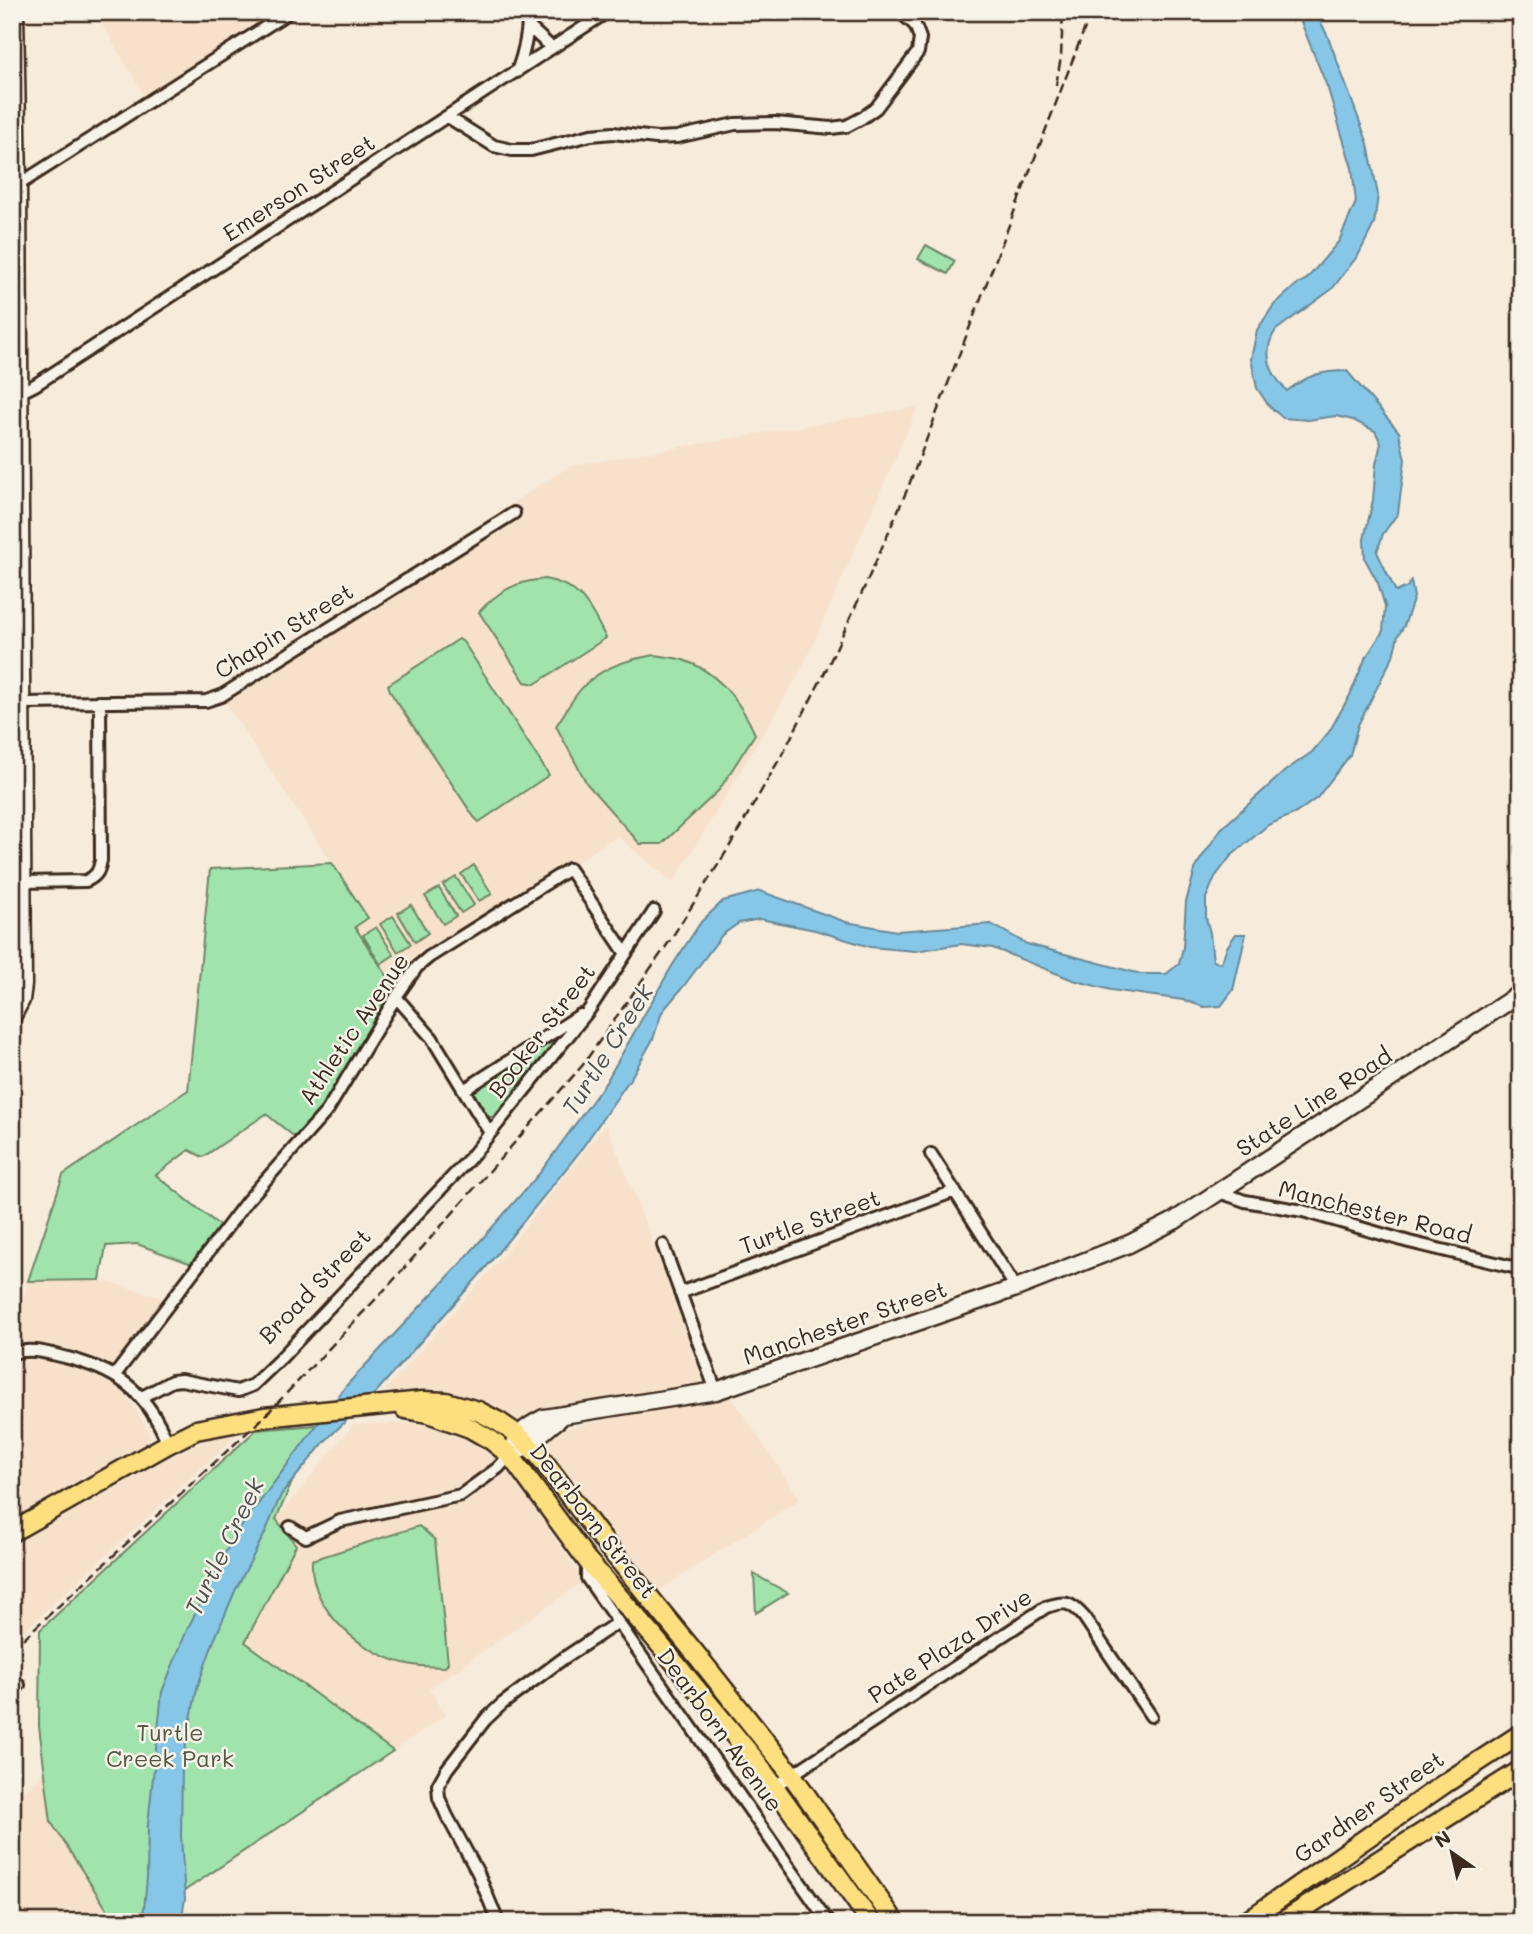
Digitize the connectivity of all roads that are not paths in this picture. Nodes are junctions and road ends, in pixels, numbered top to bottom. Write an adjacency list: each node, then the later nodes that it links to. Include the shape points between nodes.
1 (15, 12): 9 (street)
2 (289, 12): 11 (street)
3 (528, 12): 6 (street)
4 (607, 12): 7 (street, Emerson Street)
5 (900, 12): 10 (street, via 915,25 920,38 918,52 876,108 847,126 735,124 677,137 592,135 531,150 512,150 494,146)
6 (528, 26): 7 (street); 8 (street)
7 (552, 48): 8 (street, Emerson Street)
8 (517, 72): 10 (street, Emerson Street)
9 (14, 78): 11 (street)
10 (448, 117): 13 (street, Emerson Street)
11 (18, 185): 12 (street)
12 (15, 233): 13 (street)
13 (15, 395): 16 (street)
14 (514, 513): 15 (street, Chapin Street, via 221,696 206,701)
15 (100, 702): 16 (street, Chapin Street); 17 (street, via 101,860 96,875 86,881)
16 (16, 705): 17 (street)
17 (22, 882): 23 (street, via 23,985)
18 (654, 911): 19 (street)
19 (626, 954): 21 (street, Athletic Avenue, via 569,869 429,957); 22 (street, Booker Street)
20 (1521, 993): 28 (street, State Line Road)
21 (396, 997): 24 (street, via 432,1038); 35 (street, Athletic Avenue, via 327,1111 247,1201)
22 (589, 1010): 24 (street); 25 (street, Booker Street)
23 (12, 1017)
24 (464, 1090): 25 (street)
25 (491, 1133): 37 (street, Broad Street, via 253,1385 238,1391 181,1380)
26 (931, 1154): 27 (street)
27 (956, 1191): 32 (street); 33 (street, Turtle Street)
28 (1219, 1192): 29 (street, State Line Road); 31 (street, Manchester Road)
29 (1129, 1244): 32 (street, Manchester Street)
30 (663, 1245): 33 (street)
31 (1521, 1269)
32 (1016, 1288): 36 (street, Manchester Street)
33 (680, 1293): 36 (street)
34 (12, 1353): 35 (street, via 38,1351 93,1364)
35 (115, 1375): 37 (street)
36 (716, 1391): 39 (street, Manchester Street, via 567,1413)
37 (142, 1397): 40 (street)
38 (381, 1406): 39 (main road, Dearborn Street, via 423,1401 466,1406); 40 (main road, via 264,1417 196,1430); 41 (main road, Dearborn Street, via 428,1413 470,1428)
39 (523, 1440): 41 (street, Manchester Street); 49 (main road, Dearborn Street)
40 (168, 1444): 43 (main road)
41 (510, 1455): 42 (street, via 461,1494 340,1521 306,1537); 44 (main road, Dearborn Street)
42 (290, 1527)
43 (12, 1532)
44 (587, 1560): 45 (street, Dearborn Avenue, via 587,1578); 50 (main road, Dearborn Street)
45 (617, 1623): 52 (street, via 502,1704 438,1785 439,1798); 53 (street, Dearborn Avenue)
46 (1151, 1716): 49 (street, Pate Plaza Drive, via 1084,1617 1072,1605 1057,1604)
47 (1521, 1734): 56 (main road, Gardner Street)
48 (1521, 1770): 51 (main road, Gardner Street)
49 (791, 1774): 50 (street, Pate Plaza Drive); 55 (main road, Dearborn Street)
50 (775, 1786): 54 (main road, Dearborn Street)
51 (1299, 1915): 57 (main road, Gardner Street)
52 (498, 1922)
53 (828, 1922)
54 (872, 1922)
55 (895, 1922)
56 (1246, 1922)
57 (1282, 1922)

